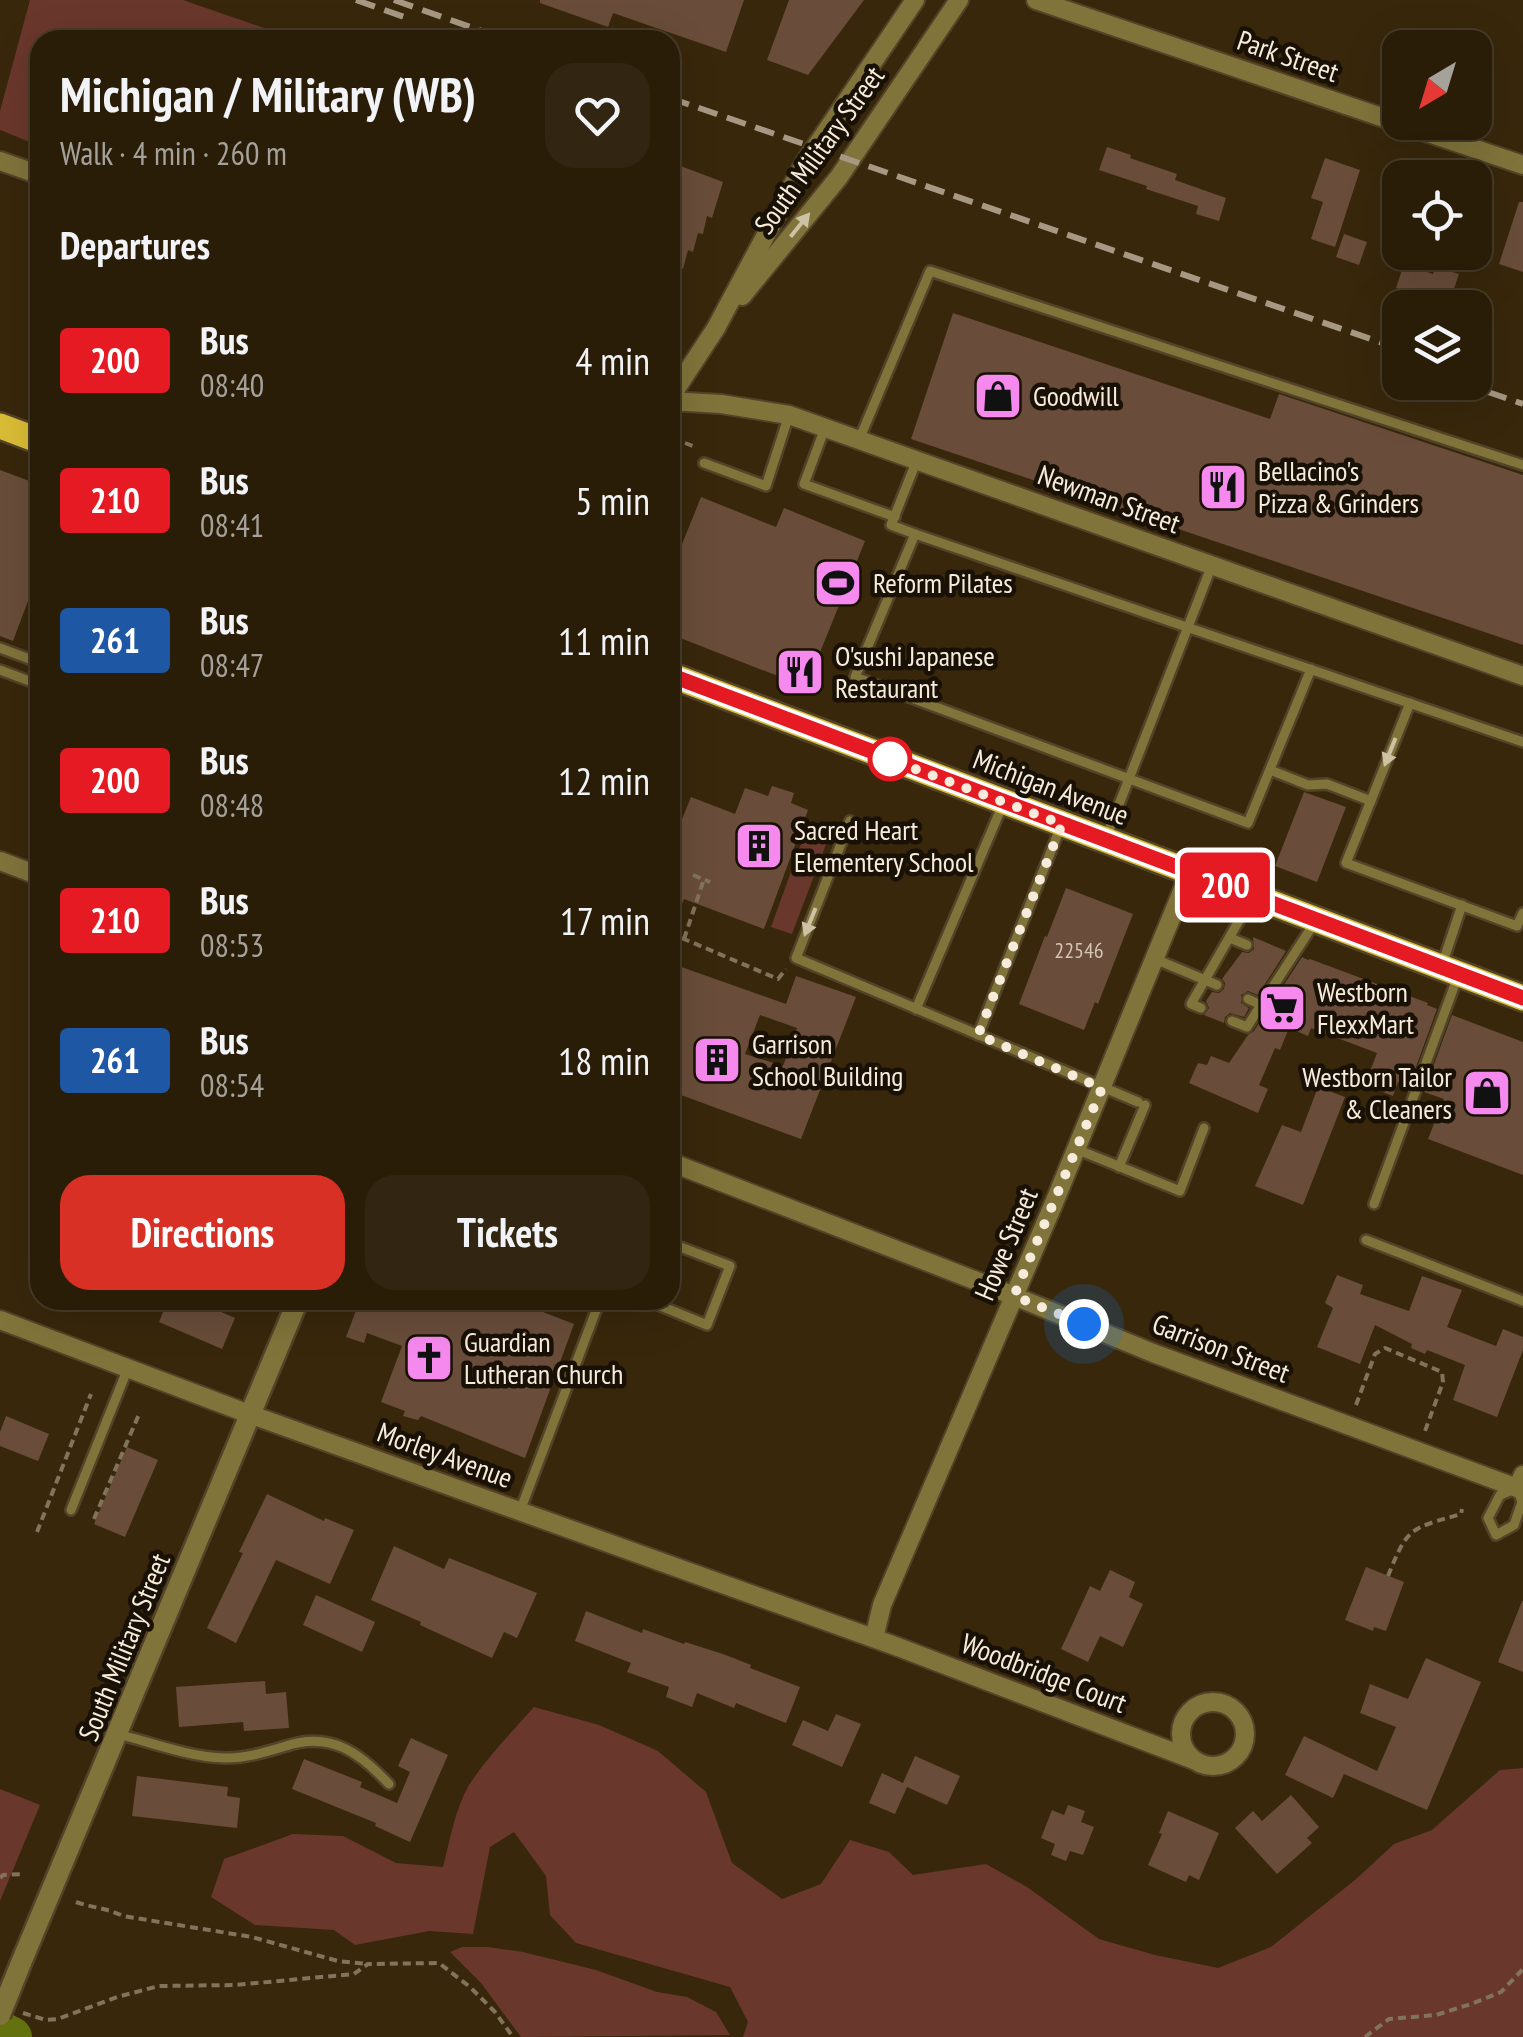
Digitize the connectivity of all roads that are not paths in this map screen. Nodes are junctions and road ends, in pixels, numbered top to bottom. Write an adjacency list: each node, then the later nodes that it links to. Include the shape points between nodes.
1 (914, 0): 7 (street, South Military Street, via 804,164)
2 (959, 0): 7 (street, South Military Street, one-way to 2, via 838,177)
3 (1036, 0): 5 (street, Park Street)
4 (0, 160): 6 (street)
5 (1523, 164)
6 (30, 171)
7 (716, 328): 8 (street, South Military Street)
8 (680, 384)
9 (680, 401): 10 (street, Newman Street)
10 (789, 415): 12 (street, Newman Street); 16 (lane, via 766,486)
11 (0, 426): 13 (main road)
12 (825, 428): 14 (street, Newman Street); 18 (lane, via 804,484)
13 (30, 437)
14 (858, 440): 15 (street, Newman Street); 17 (lane, via 930,272)
15 (916, 460): 18 (lane); 20 (street, Newman Street)
16 (704, 463)
17 (1523, 465)
18 (894, 517): 19 (lane, via 891,526)
19 (915, 534): 21 (lane); 32 (lane, via 855,676)
20 (1212, 565): 21 (lane); 26 (street, Newman Street)
21 (1189, 628): 25 (lane); 32 (lane)
22 (0, 648): 23 (lane)
23 (30, 659)
24 (0, 670): 28 (lane)
25 (1311, 670): 29 (lane); 31 (lane)
26 (1523, 676)
27 (680, 679): 33 (main road, Michigan Avenue)
28 (30, 681)
29 (1410, 703): 30 (lane); 34 (lane, one-way to 34)
30 (1523, 742)
31 (1270, 770): 32 (lane, via 1248,822); 34 (lane)
32 (1129, 778): 37 (lane)
33 (1004, 802): 36 (main road, Michigan Avenue); 61 (lane)
34 (1371, 802): 42 (lane, via 1346,863)
35 (850, 821): 61 (lane, one-way to 61, via 796,958)
36 (1062, 824): 37 (main road, Michigan Avenue); 63 (lane)
37 (1105, 840): 40 (main road, Michigan Avenue)
38 (0, 861): 39 (street)
39 (30, 872)
40 (1190, 872): 41 (main road, Michigan Avenue); 49 (street, Howe Street)
41 (1253, 896): 44 (main road, Michigan Avenue); 45 (lane)
42 (1462, 905): 43 (lane, via 1517,926); 52 (lane)
43 (1523, 913)
44 (1316, 920): 51 (lane); 52 (main road, Michigan Avenue)
45 (1230, 938): 46 (lane); 47 (lane)
46 (1247, 944)
47 (1220, 956): 50 (lane); 54 (lane)
48 (1277, 958): 51 (lane)
49 (1155, 959): 54 (lane); 64 (street, Howe Street)
50 (1234, 962)
51 (1289, 963): 55 (lane)
52 (1450, 971): 57 (main road, Michigan Avenue); 69 (lane)
53 (1265, 976): 55 (lane)
54 (1206, 980): 56 (lane); 60 (lane, via 1191,1004)
55 (1278, 980): 59 (lane)
56 (1217, 986)
57 (1523, 998)
58 (1248, 999): 59 (lane)
59 (1261, 1005): 62 (lane, via 1247,1027)
60 (1201, 1008)
61 (916, 1009): 63 (lane)
62 (1232, 1021)
63 (978, 1035): 64 (lane)
64 (1102, 1088): 66 (street, Howe Street); 68 (lane, via 1142,1103)
65 (1204, 1128): 68 (lane, via 1180,1191)
66 (1076, 1149): 68 (lane); 72 (street, Howe Street)
67 (680, 1166): 72 (street, Garrison Street)
68 (1119, 1166)
69 (1374, 1204)
70 (1366, 1240): 73 (lane)
71 (680, 1247): 76 (lane, via 730,1266 707,1325)
72 (1014, 1296): 80 (street, Garrison Street); 83 (street, Howe Street, via 882,1605)
73 (1523, 1301)
74 (294, 1310): 79 (street, South Military Street)
75 (596, 1310): 82 (lane)
76 (670, 1310)
77 (0, 1320): 78 (street, Morley Avenue)
78 (128, 1368): 79 (street, Morley Avenue); 81 (lane)
79 (249, 1414): 82 (street, Morley Avenue); 84 (street, South Military Street)
80 (1520, 1482): 80 (lane, via 1500,1495 1488,1518 1496,1535 1514,1525)
81 (72, 1510)
82 (520, 1511): 83 (street, Morley Avenue)
83 (874, 1638): 85 (street, Woodbridge Court)
84 (118, 1734): 86 (lane, via 228,1758 319,1740 369,1762); 87 (street, South Military Street, bridge, via 21,1963)
85 (1194, 1760)
86 (389, 1784)
87 (8, 2012)

